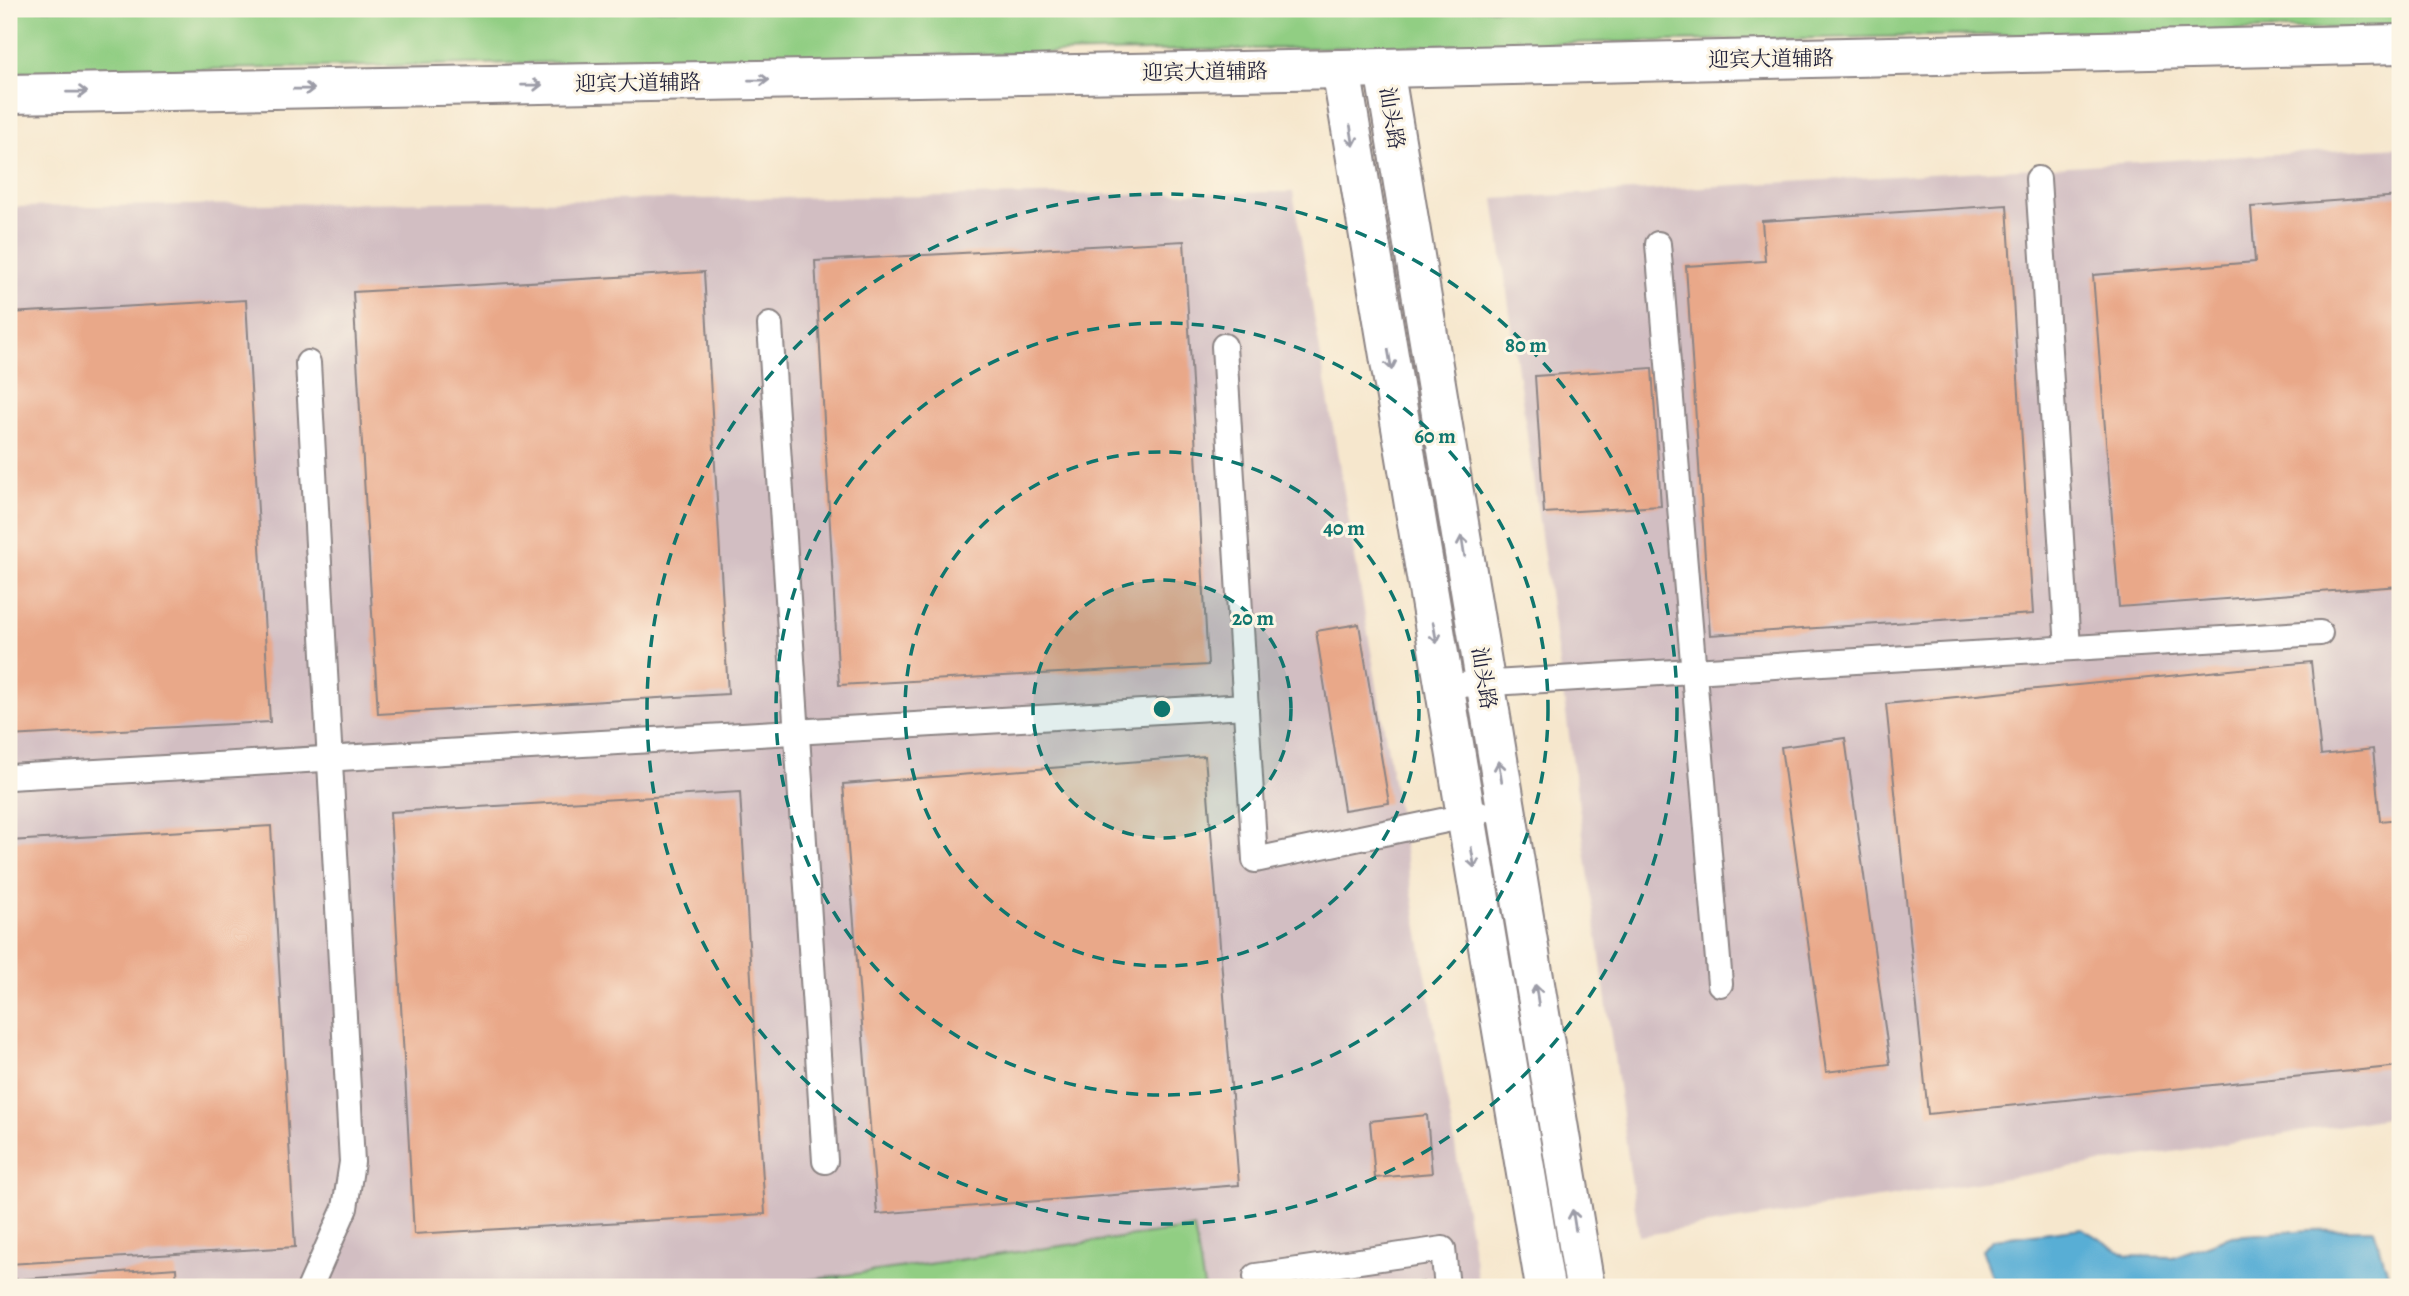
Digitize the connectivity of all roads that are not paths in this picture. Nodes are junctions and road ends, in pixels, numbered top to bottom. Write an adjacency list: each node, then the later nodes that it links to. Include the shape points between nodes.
1 (2400, 44): 2 (street, 迎宾大道辅路)
2 (1384, 68): 3 (street, 迎宾大道辅路); 13 (street, 汕头路, one-way to 2)
3 (1341, 69): 4 (street, 迎宾大道辅路, one-way to 3); 14 (street, 汕头路, one-way to 14)
4 (9, 94)
5 (2038, 178): 11 (lane)
6 (1658, 244): 12 (lane)
7 (770, 326): 16 (lane)
8 (1224, 346): 15 (lane)
9 (308, 363): 17 (lane)
10 (2320, 633): 11 (lane)
11 (2068, 648): 12 (lane)
12 (1694, 671): 13 (lane); 21 (lane)
13 (1485, 683): 14 (lane); 19 (street, 汕头路, one-way to 13)
14 (1444, 686): 20 (street, 汕头路)
15 (1246, 706): 16 (lane); 20 (lane, via 1255,860)
16 (796, 732): 17 (lane); 22 (lane)
17 (330, 759): 18 (lane); 23 (lane, via 352,1162 345,1209)
18 (9, 777)
19 (1506, 807): 20 (lane); 27 (street, 汕头路, one-way to 19)
20 (1466, 816): 26 (street, 汕头路, one-way to 26)
21 (1720, 984)
22 (825, 1161)
23 (310, 1287)
24 (1257, 1287): 25 (lane, via 1256,1276 1443,1249)
25 (1447, 1287)
26 (1545, 1287)
27 (1585, 1287)

